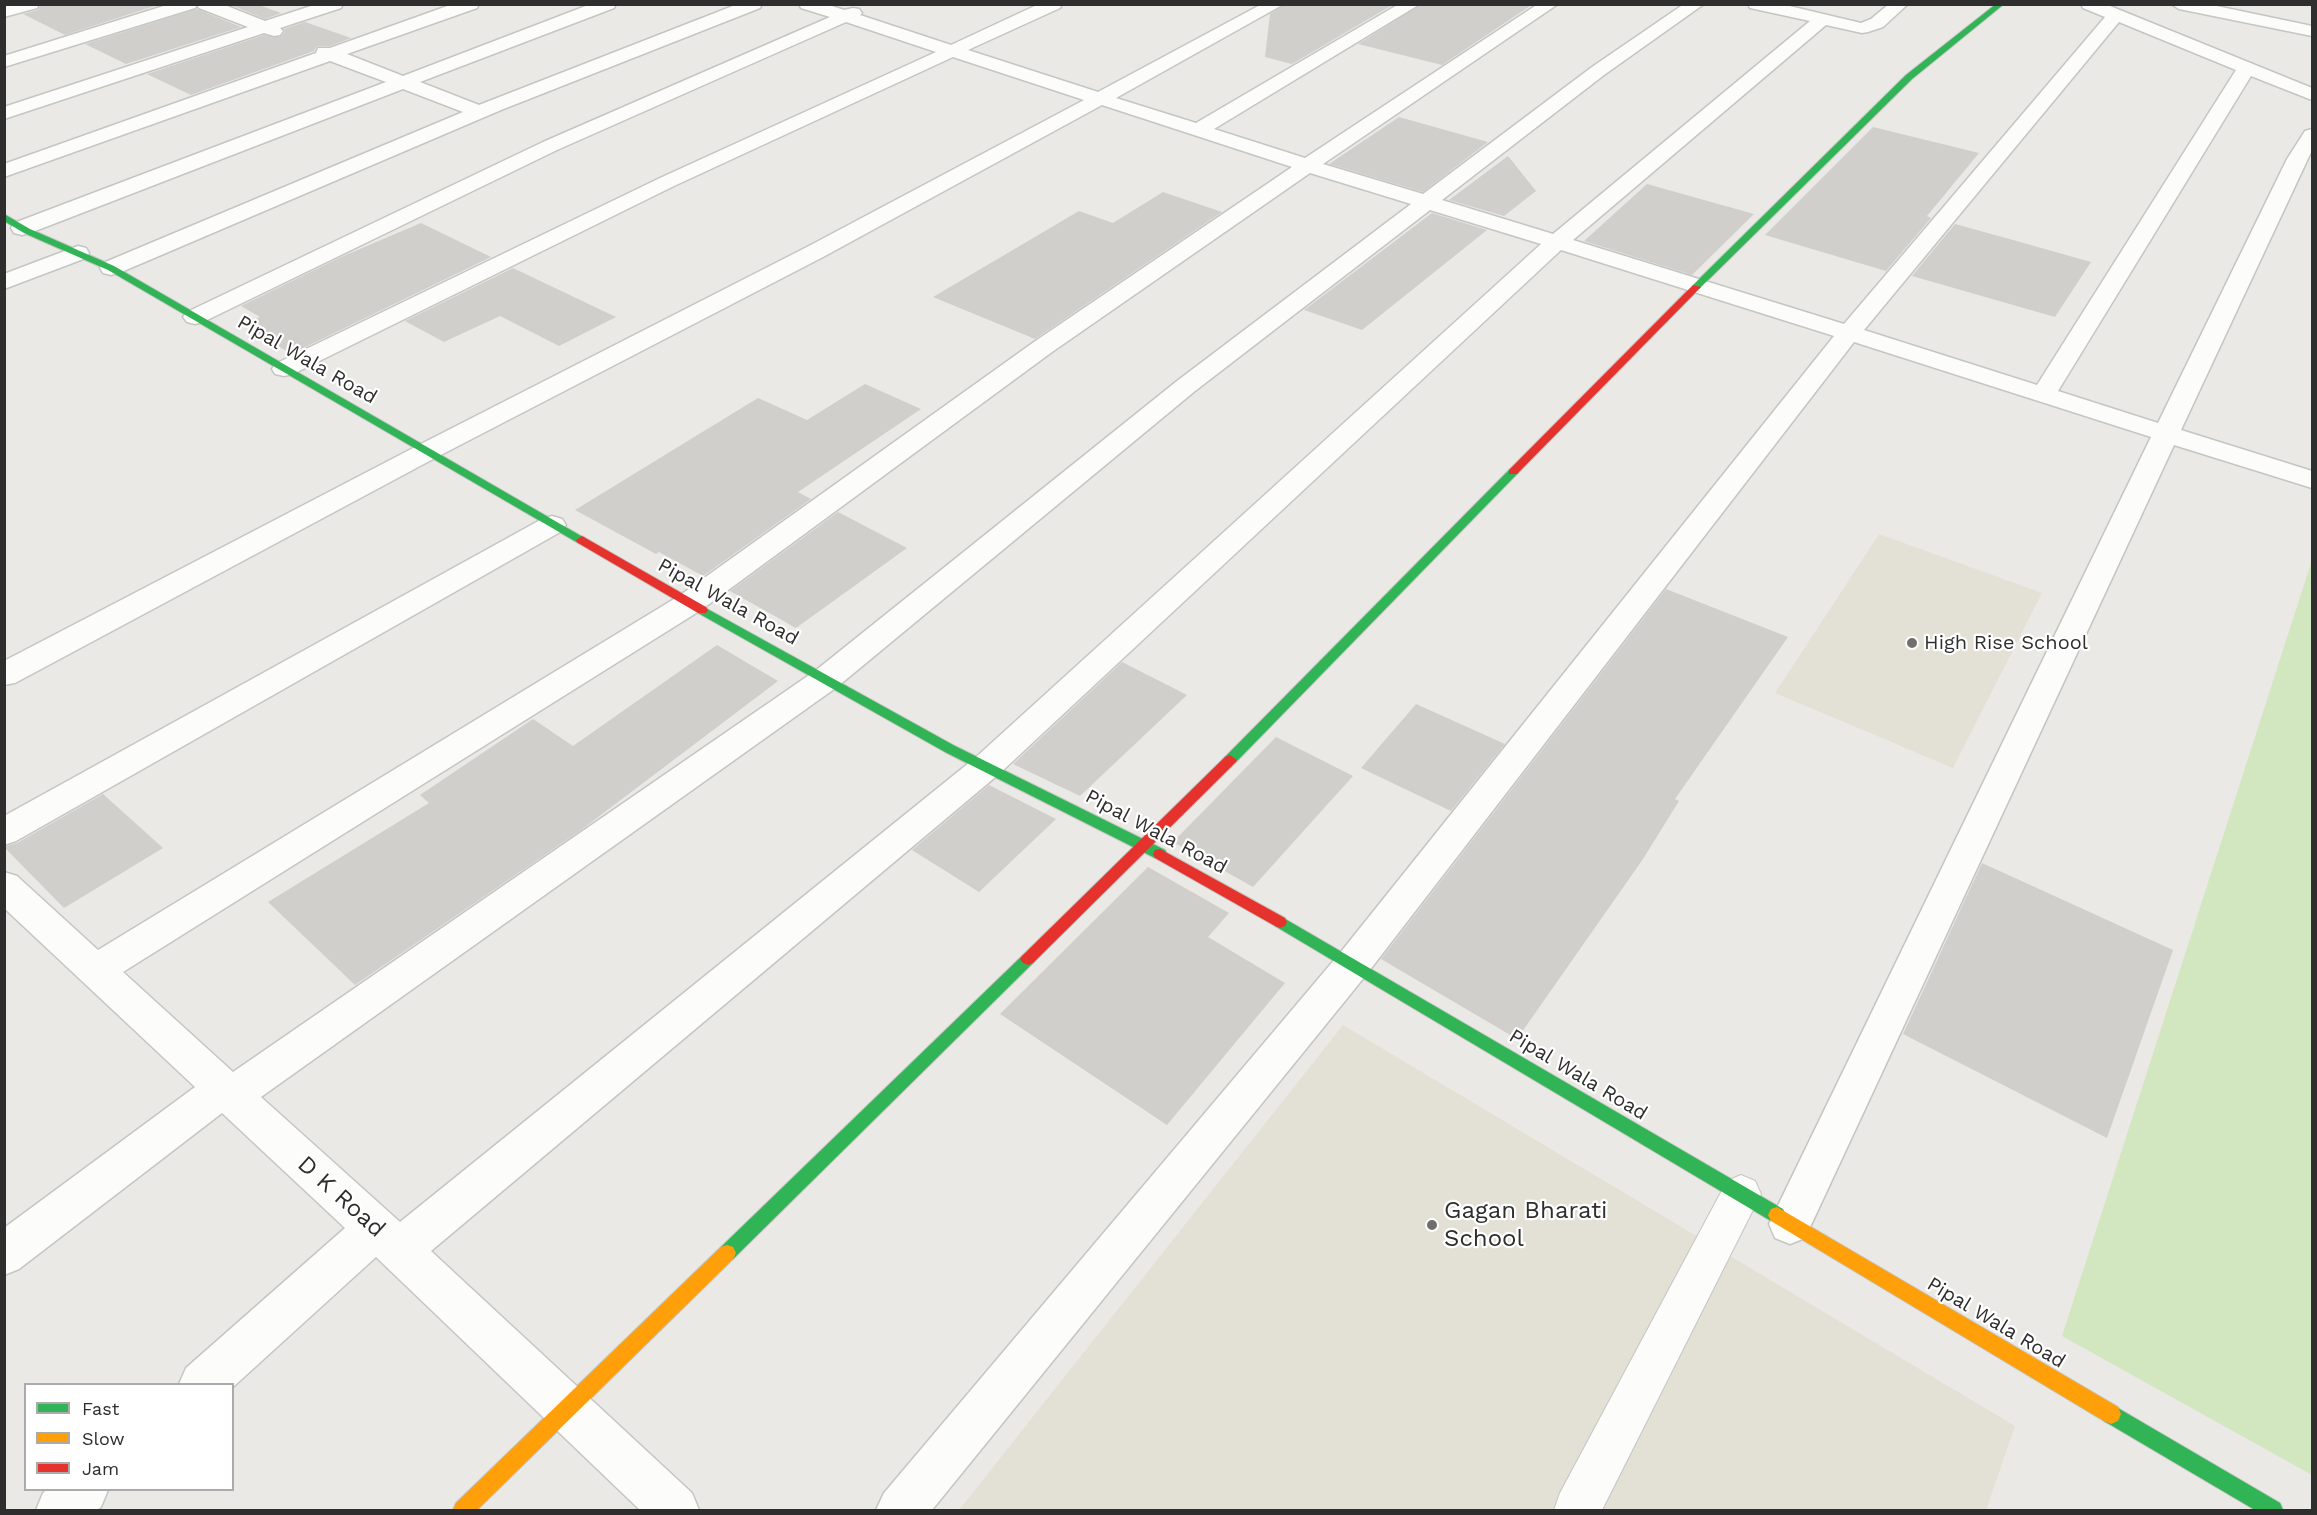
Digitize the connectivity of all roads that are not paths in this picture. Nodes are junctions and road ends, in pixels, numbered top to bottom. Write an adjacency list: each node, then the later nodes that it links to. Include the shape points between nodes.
1 (31, 4): 20 (street)
2 (189, 4): 30 (street)
3 (205, 4): 24 (street)
4 (335, 4): 24 (street)
5 (471, 4): 29 (street)
6 (608, 4): 32 (street)
7 (754, 4): 35 (street)
8 (807, 4): 22 (street)
9 (872, 4): 22 (street)
10 (1054, 4): 28 (street)
11 (1276, 4): 34 (street)
12 (1412, 4): 37 (street)
13 (1550, 4): 39 (street)
14 (1696, 4): 41 (street, via 1598,72)
15 (1756, 4): 23 (street)
16 (1900, 4): 23 (street, via 1870,26)
17 (2001, 4): 48 (street, via 1909,77)
18 (2089, 4): 21 (street)
19 (2180, 4): 25 (street)
20 (4, 12)
21 (2116, 15): 31 (street); 50 (street)
22 (844, 16): 28 (street); 49 (street, via 550,146)
23 (1822, 20): 44 (street)
24 (266, 28): 26 (street); 36 (street)
25 (2313, 31)
26 (288, 37)
27 (310, 46): 29 (street)
28 (953, 51): 34 (street); 51 (street, via 668,182)
29 (331, 55): 32 (street); 40 (street)
30 (4, 62)
31 (2247, 68): 33 (street); 52 (street)
32 (405, 83): 35 (street); 43 (street)
33 (2313, 94)
34 (1102, 99): 37 (street); 54 (street)
35 (479, 112): 46 (street)
36 (4, 114)
37 (1199, 130): 39 (street)
38 (2313, 135): 53 (street, via 2297,159)
39 (1308, 165): 41 (street); 57 (street, via 1043,347)
40 (4, 171)
41 (1426, 203): 44 (street); 59 (street, via 1186,386)
42 (4, 217): 43 (street, Pipal Wala Road)
43 (22, 228): 45 (street, Pipal Wala Road)
44 (1558, 241): 48 (street); 60 (street)
45 (78, 253): 46 (street, Pipal Wala Road); 47 (street)
46 (111, 268): 49 (street, Pipal Wala Road)
47 (4, 282)
48 (1698, 285): 50 (street); 62 (street)
49 (195, 317): 51 (street, Pipal Wala Road)
50 (1849, 333): 52 (street); 64 (street)
51 (284, 369): 54 (street, Pipal Wala Road)
52 (2043, 395): 53 (street)
53 (2166, 433): 55 (street); 68 (street)
54 (426, 452): 56 (street, Pipal Wala Road); 58 (street)
55 (2313, 480)
56 (552, 525): 57 (street, Pipal Wala Road); 61 (street)
57 (690, 603): 59 (street, Pipal Wala Road); 65 (street)
58 (4, 675)
59 (826, 679): 60 (street, Pipal Wala Road); 66 (street)
60 (987, 766): 62 (street, Pipal Wala Road); 69 (street)
61 (4, 832)
62 (1145, 846): 64 (street, Pipal Wala Road); 72 (street)
63 (4, 886): 65 (street, D K Road)
64 (1353, 964): 67 (street, Pipal Wala Road); 77 (street)
65 (96, 970): 66 (street, D K Road)
66 (227, 1092): 69 (street, D K Road); 70 (street)
67 (1741, 1194): 68 (street, Pipal Wala Road); 78 (lane)
68 (1790, 1224): 79 (street, Pipal Wala Road)
69 (387, 1240): 71 (street); 72 (street, D K Road)
70 (4, 1254)
71 (203, 1383)
72 (567, 1408): 75 (street); 76 (street, D K Road)
73 (83, 1491): 74 (street)
74 (60, 1510)
75 (464, 1510)
76 (675, 1510)
77 (902, 1510)
78 (1576, 1510)
79 (2273, 1510)

